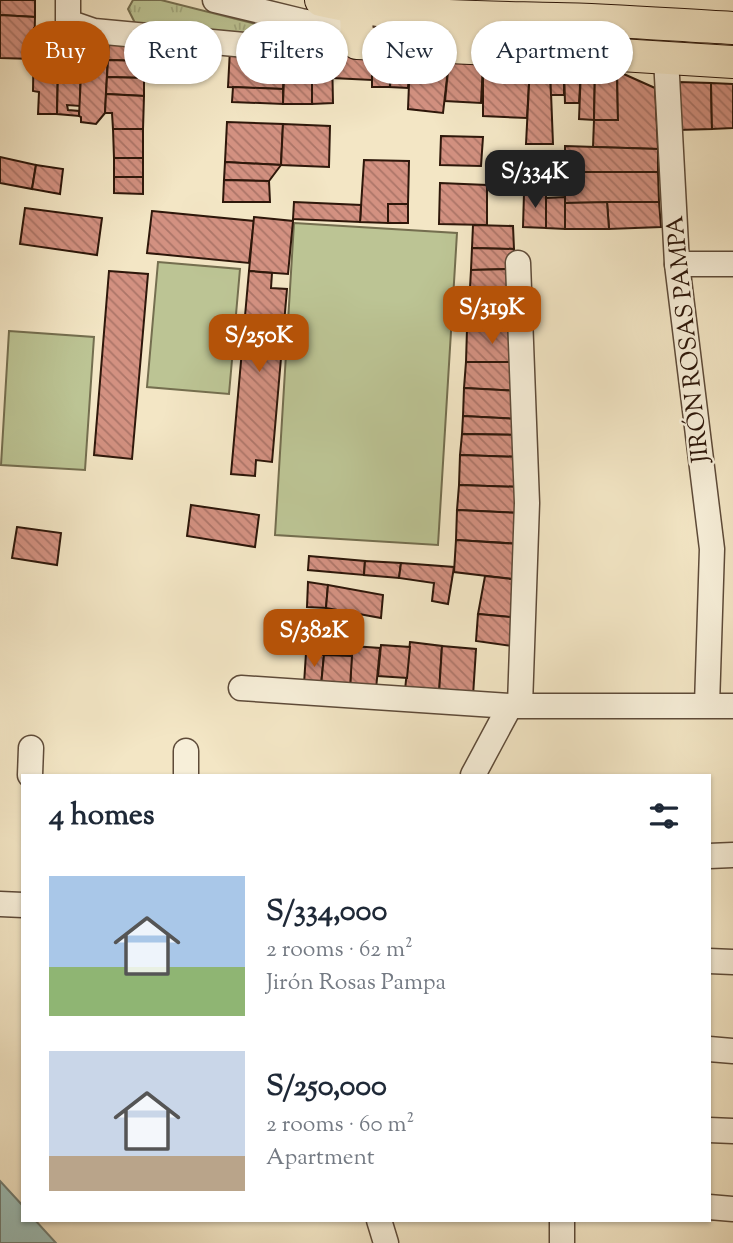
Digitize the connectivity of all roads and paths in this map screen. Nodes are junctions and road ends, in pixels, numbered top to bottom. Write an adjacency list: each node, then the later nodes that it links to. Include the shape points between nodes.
1 (68, 0): 7 (street, via 68,22 94,31 267,47)
2 (215, 0): 7 (street, via 301,21)
3 (321, 0): 7 (main road)
4 (473, 17): 5 (main road); 6 (main road); 7 (main road)
5 (590, 20): 8 (main road)
6 (473, 21)
7 (357, 27): 9 (main road)
8 (733, 28)
9 (471, 48)
10 (633, 55): 11 (main road)
11 (666, 58): 12 (main road); 14 (street, JIRÓN ROSAS PAMPA)
12 (733, 62)
13 (518, 263): 17 (street, via 527,503)
14 (677, 264): 15 (street); 18 (street, JIRÓN ROSAS PAMPA, via 712,549)
15 (733, 264)
16 (241, 688): 17 (street)
17 (515, 705): 18 (street); 22 (street)
18 (707, 705): 19 (street)
19 (733, 706)
20 (31, 748): 21 (street)
21 (30, 774)
22 (474, 774)
23 (733, 855): 24 (street)
24 (711, 856)
25 (0, 904): 26 (street)
26 (21, 905)
27 (711, 961): 28 (street)
28 (733, 962)
29 (711, 1049): 30 (street)
30 (733, 1051)
31 (711, 1130): 32 (street)
32 (733, 1131)
33 (711, 1208): 34 (street)
34 (733, 1209)
35 (380, 1222): 37 (street)
36 (562, 1222): 38 (street)
37 (386, 1243)
38 (562, 1243)

